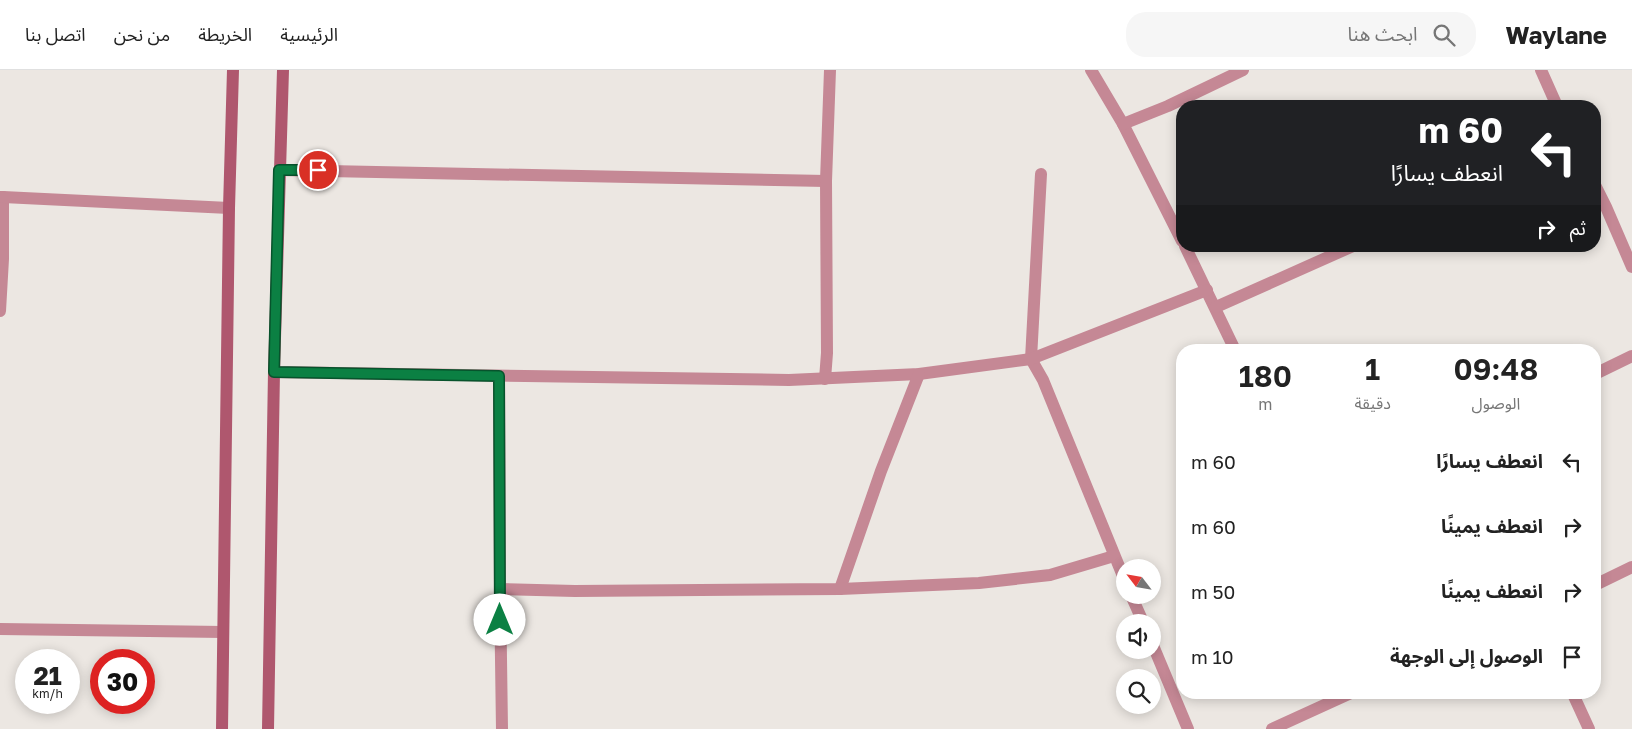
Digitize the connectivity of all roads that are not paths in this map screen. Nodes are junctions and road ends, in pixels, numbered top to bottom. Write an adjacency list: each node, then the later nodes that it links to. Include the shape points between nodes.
1 (233, 70): 16 (main road)
2 (283, 70): 11 (main road)
3 (830, 70): 13 (street)
4 (1091, 70): 10 (street)
5 (1243, 70): 7 (street)
6 (1541, 70): 8 (street)
7 (1180, 100)
8 (1554, 100)
9 (1176, 102): 10 (street)
10 (1124, 124): 17 (street)
11 (279, 170): 13 (street); 28 (main road)
12 (1041, 174): 26 (street)
13 (826, 181): 31 (street)
14 (1, 197): 16 (street); 23 (street, via 3,259)
15 (1601, 197): 20 (street)
16 (229, 208): 39 (main road)
17 (1176, 229)
18 (1188, 252): 21 (street)
19 (1340, 252): 22 (street)
20 (1632, 267)
21 (1207, 290): 22 (street); 26 (street)
22 (1216, 307): 24 (street)
23 (0, 310)
24 (1233, 344)
25 (1632, 356): 27 (street)
26 (1031, 359): 29 (street); 32 (street, via 1043,380)
27 (1601, 371)
28 (274, 372): 30 (street); 44 (main road)
29 (919, 374): 31 (street); 37 (street)
30 (499, 376): 31 (street); 36 (street)
31 (825, 379)
32 (1114, 556): 33 (street); 37 (street, via 1050,575 979,583)
33 (1116, 561)
34 (1632, 567): 35 (street)
35 (1601, 582)
36 (500, 589): 37 (street); 45 (street)
37 (840, 589)
38 (0, 629): 39 (street)
39 (224, 632): 43 (main road)
40 (1159, 659): 46 (street)
41 (1338, 699): 47 (street)
42 (1575, 699): 48 (street)
43 (222, 729)
44 (268, 729)
45 (502, 729)
46 (1188, 729)
47 (1272, 729)
48 (1589, 729)

